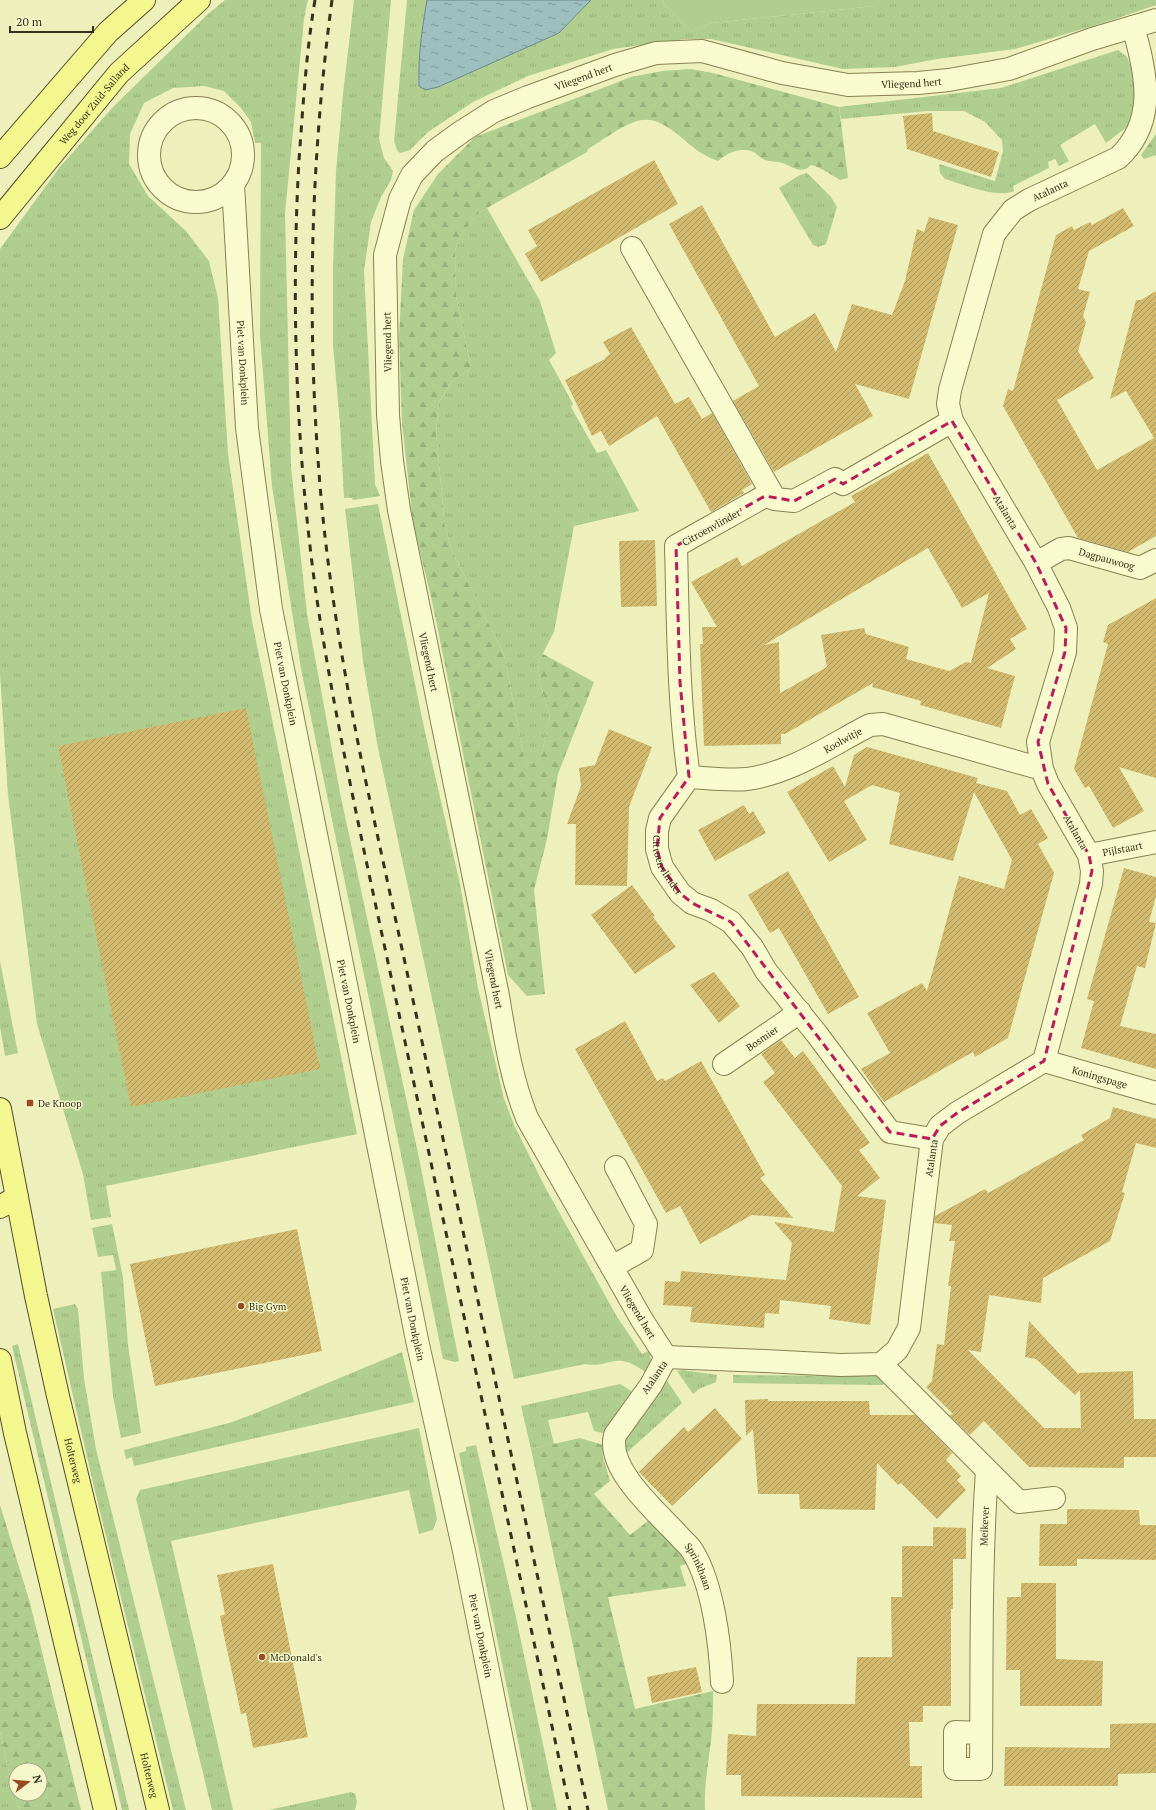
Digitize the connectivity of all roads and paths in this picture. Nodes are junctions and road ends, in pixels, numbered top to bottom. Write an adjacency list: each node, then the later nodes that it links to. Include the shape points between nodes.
1 (144, 0): 5 (main road, via 108,32)
2 (199, 0): 7 (main road, Weg door Zuid-Salland, via 119,73)
3 (1156, 20): 4 (street, Vliegend hert)
4 (1132, 27): 9 (street, Atalanta, via 1150,86 1152,103 1149,122 1138,142 1129,151 1012,210 994,234 950,390 948,404); 25 (street, Vliegend hert, via 1009,69 918,84 848,85 782,73 702,51 656,53 615,65 494,111 435,151 412,175 400,199 385,255 388,415 399,510 423,634 490,958 509,1064 518,1096 527,1118)
5 (4, 152)
6 (233, 184): 6 (street, Piet van Donkplein, via 240,172 243,146 239,133 231,122 208,108 194,107 175,113 159,125 150,143 149,164 154,176 172,196 185,201 212,200 224,194); 36 (street, Piet van Donkplein, via 247,428 271,609 426,1379)
7 (1, 216)
8 (632, 248): 10 (street)
9 (952, 421): 10 (street, Citroenvlinder, via 843,484 835,479 794,501); 12 (street, Atalanta)
10 (775, 499): 14 (street, Citroenvlinder, via 765,496 676,546 682,722)
11 (1156, 560): 12 (street, Dagpauwoog, via 1140,568 1069,548 1061,549)
12 (1036, 563): 13 (street, Atalanta, via 1059,608 1067,639 1038,742)
13 (1042, 769): 14 (street, Koolwitje, via 882,724 870,725 796,765 766,776 746,779); 16 (street, Atalanta)
14 (689, 777): 17 (street, Citroenvlinder, via 660,818 657,849 662,867 680,893 692,903 711,910 731,922 766,971)
15 (1156, 842): 16 (street, Pijlstaart)
16 (1089, 855): 18 (street, Atalanta, via 1091,884)
17 (800, 1012): 19 (street, Bosmier); 22 (street, Citroenvlinder, via 890,1132)
18 (1044, 1061): 20 (street, Koningspage); 22 (street, Atalanta, via 957,1113 940,1126)
19 (724, 1064)
20 (1156, 1093)
21 (0, 1109): 24 (main road, Holterweg)
22 (932, 1139): 28 (street, Atalanta, via 909,1328 897,1350)
23 (616, 1167): 25 (street, via 646,1224 642,1250)
24 (6, 1199): 35 (main road, Holterweg, via 38,1307)
25 (612, 1267): 26 (street, Vliegend hert)
26 (666, 1358): 28 (street, Atalanta, via 765,1360 841,1366); 30 (street, Atalanta, via 651,1385 615,1435 614,1455)
27 (0, 1360): 34 (main road)
28 (881, 1364): 29 (street)
29 (987, 1471): 31 (street, via 1019,1502); 33 (street, Meikever, via 982,1581)
30 (624, 1476): 32 (street, Sprinkhaan, via 693,1552 707,1587 718,1631)
31 (1054, 1498)
32 (722, 1682)
33 (981, 1733)
34 (105, 1810)
35 (158, 1810)
36 (516, 1810)

